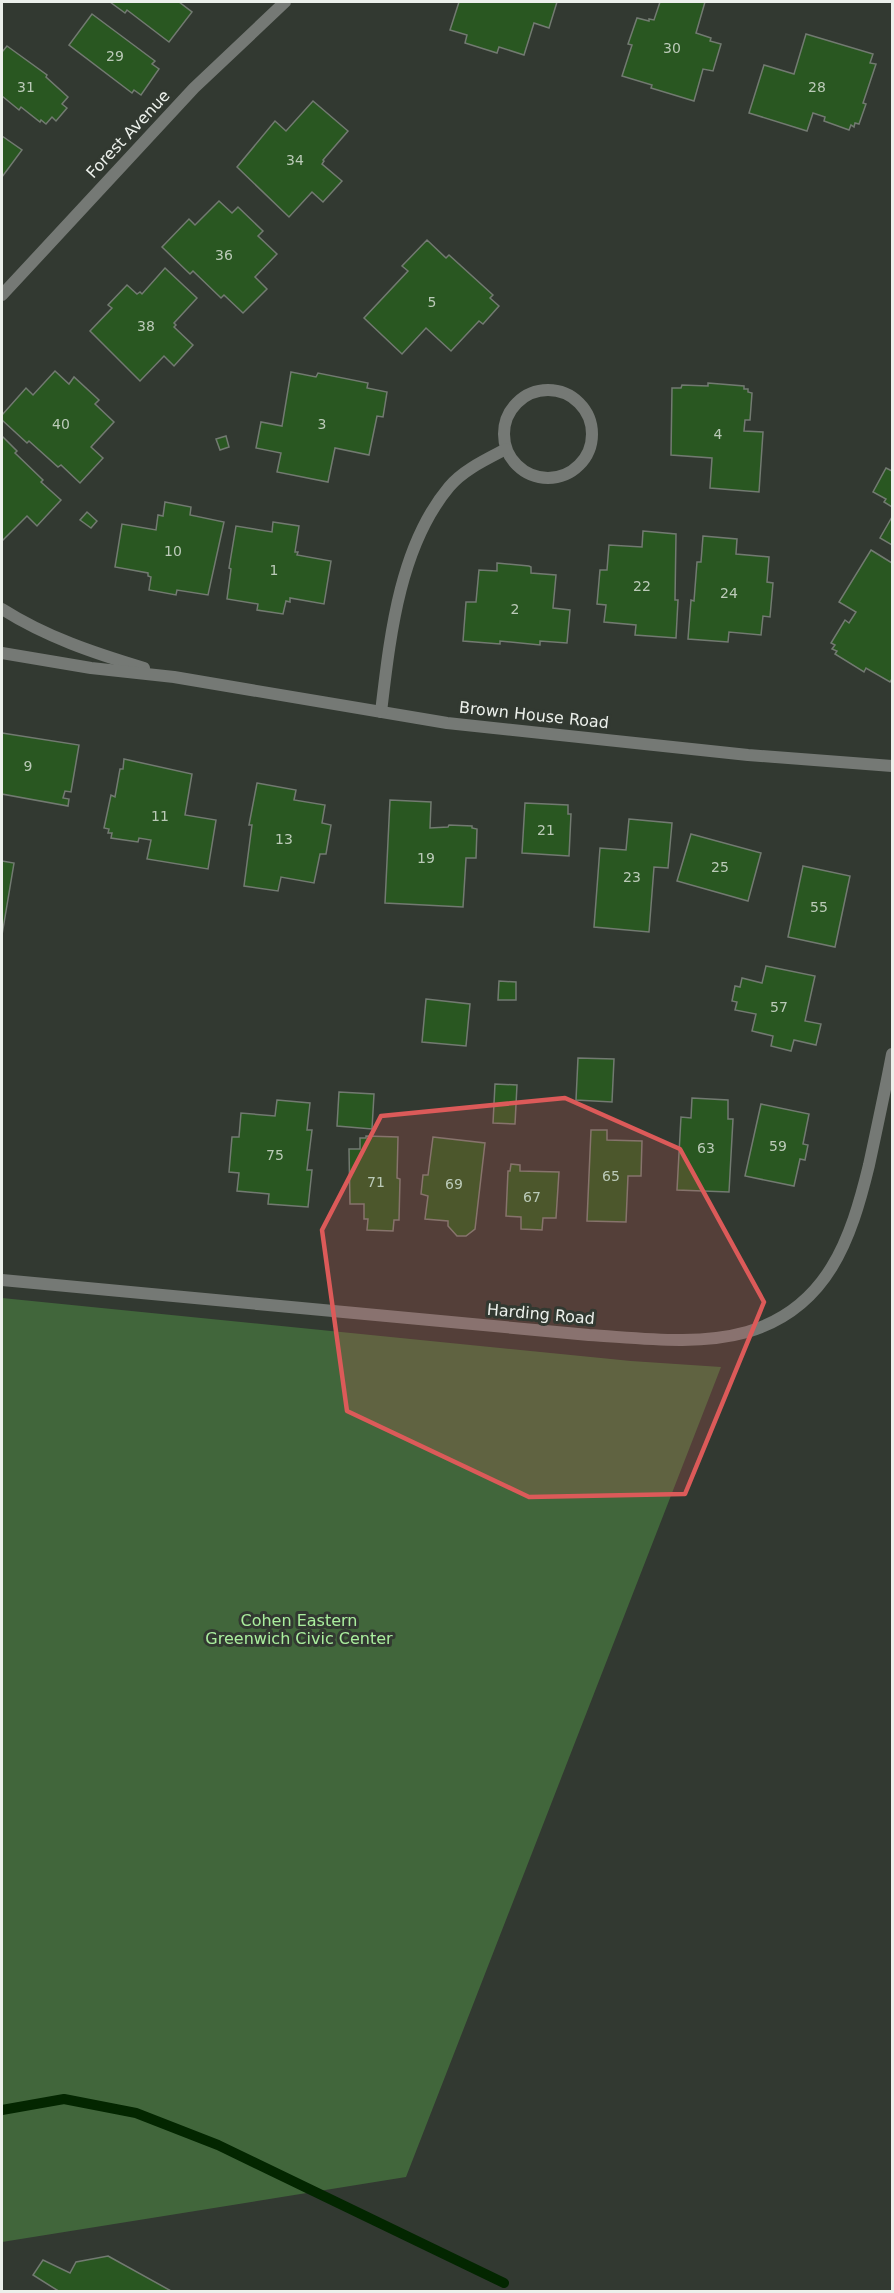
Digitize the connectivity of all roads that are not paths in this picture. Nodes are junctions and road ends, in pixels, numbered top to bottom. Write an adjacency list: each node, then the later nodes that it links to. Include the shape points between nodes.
1 (285, 2): 2 (street, Forest Avenue, via 194,88)
2 (2, 295)
3 (506, 449): 3 (street, via 513,462 537,477 565,476 587,457 593,429 589,416 581,403 568,394 554,389 539,390 513,406 506,419); 7 (street, via 450,485 432,511 406,575 391,635)
4 (2, 609): 6 (street, Brown House Road, via 31,627 92,653)
5 (2, 653): 6 (street, Brown House Road)
6 (174, 677): 7 (street, Brown House Road)
7 (381, 712): 8 (street, Brown House Road, via 447,723 748,755)
8 (892, 766)
9 (892, 1054): 10 (street, Harding Road, via 862,1193 840,1254 825,1279 800,1304 747,1332 681,1339 589,1335)
10 (2, 1280)

